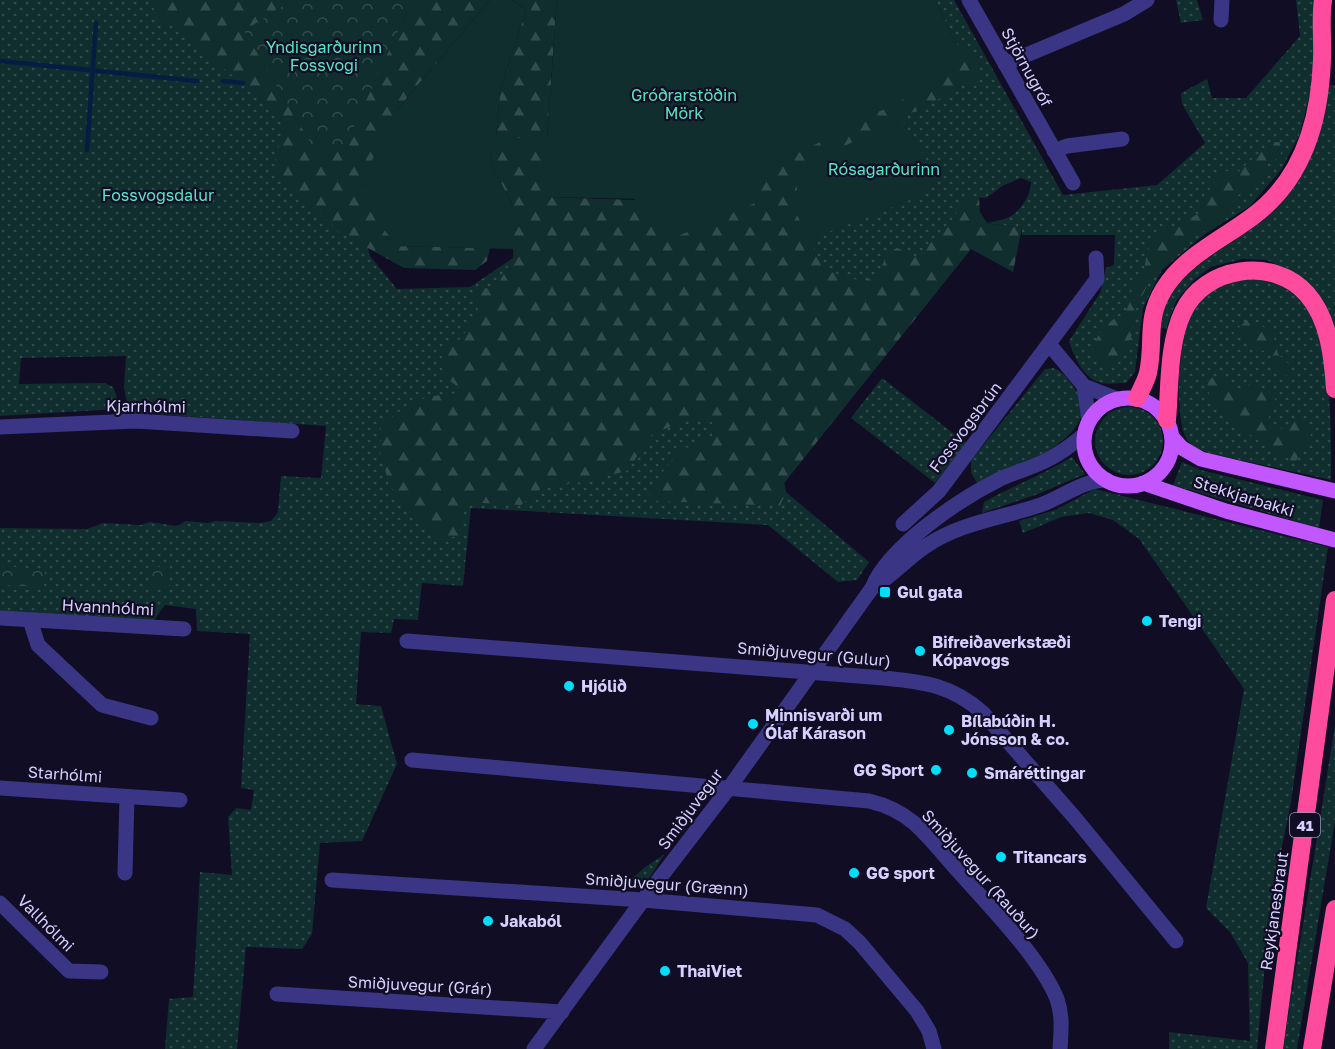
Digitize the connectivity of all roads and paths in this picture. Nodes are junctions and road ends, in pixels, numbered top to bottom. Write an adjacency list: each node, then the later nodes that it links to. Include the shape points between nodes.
1 (969, 0): 6 (street, Stjörnugróf)
2 (1147, 0): 6 (street, via 1124,14)
3 (1222, 0): 5 (street)
4 (1323, 0): 14 (highway, via 1319,96 1302,154 1272,200 1186,263 1165,287 1152,318 1148,374)
5 (1221, 20)
6 (1005, 64): 8 (street, Stjörnugróf)
7 (1122, 139): 8 (street)
8 (1054, 151): 9 (street, Stjörnugróf)
9 (1072, 183)
10 (1096, 258): 11 (street, Fossvogsbrún, via 1097,279)
11 (1048, 344): 12 (street); 23 (street, Fossvogsbrún, via 939,491)
12 (1084, 386): 15 (street); 17 (street)
13 (1335, 389): 18 (highway, via 1326,330 1307,294 1282,276 1242,270 1201,289 1183,312 1174,346)
14 (1137, 398): 15 (main road); 18 (main road, via 1160,410)
15 (1117, 399): 17 (main road, via 1096,411)
16 (0, 427): 19 (street, Kjarrhólmi, via 136,421)
17 (1087, 427): 20 (main road, via 1084,443 1088,460); 25 (street, Smiðjuvegur, via 1049,459 1006,476 961,501 904,547 880,571)
18 (1170, 429): 21 (main road, via 1172,447 1166,465); 22 (main road, Stekkjarbakki, via 1182,448 1201,459)
19 (292, 431)
20 (1107, 480): 21 (main road, via 1125,486); 25 (street, Smiðjuvegur, via 1089,482 1043,504 941,537)
21 (1143, 483): 24 (main road, Stekkjarbakki, via 1226,511)
22 (1335, 491)
23 (903, 524)
24 (1335, 540)
25 (872, 588): 31 (street, Smiðjuvegur)
26 (1335, 600): 50 (highway, Reykjanesbraut / 41)
27 (0, 618): 28 (street, Hvannhólmi)
28 (30, 620): 29 (street, Hvannhólmi); 32 (street, via 38,645 102,705)
29 (184, 629)
30 (407, 641): 31 (street, Smiðjuvegur (Gulur))
31 (810, 671): 35 (street, Smiðjuvegur); 43 (street, Smiðjuvegur (Gulur), via 922,682 949,690 973,704 1075,818)
32 (151, 718)
33 (412, 760): 35 (street, Smiðjuvegur (Rauður))
34 (0, 788): 36 (street, Starhólmi)
35 (729, 788): 40 (street, Smiðjuvegur); 49 (street, Smiðjuvegur (Rauður), via 869,801 894,809 913,822 991,908 1053,989 1062,1020)
36 (127, 797): 37 (street, Starhólmi); 38 (street)
37 (180, 800)
38 (125, 873)
39 (332, 880): 40 (street, Smiðjuvegur (Grænn))
40 (643, 900): 46 (street, Smiðjuvegur); 48 (street, Smiðjuvegur (Grænn), via 807,913 837,923 860,943 917,1011)
41 (0, 903): 44 (street, Vallhólmi, via 69,971)
42 (1335, 909): 51 (highway)
43 (1176, 941)
44 (101, 972)
45 (277, 994): 46 (street, Smiðjuvegur (Grár))
46 (562, 1012): 47 (street, Smiðjuvegur)
47 (534, 1049)
48 (934, 1049)
49 (1060, 1049)
50 (1274, 1049)
51 (1312, 1049)

